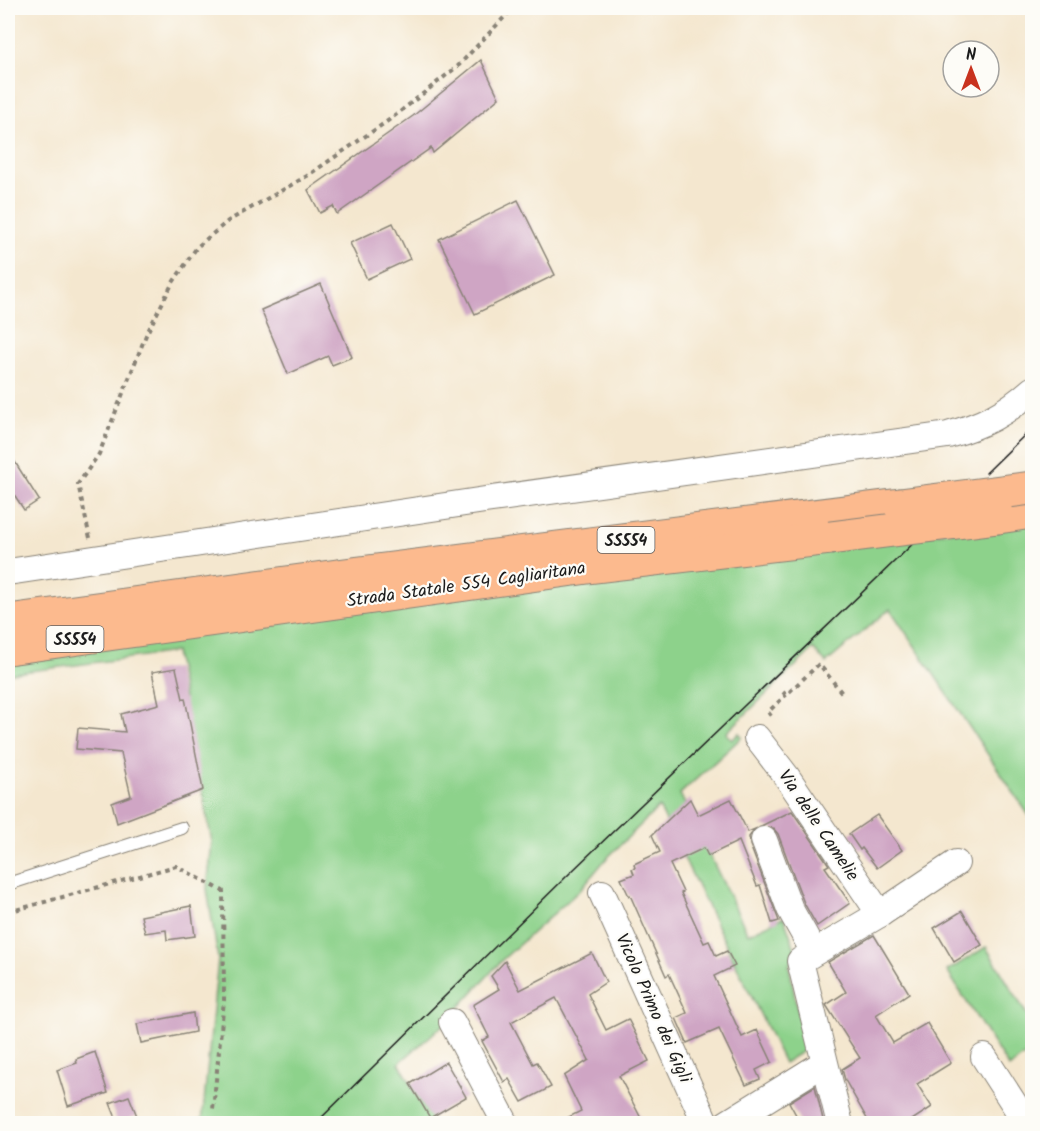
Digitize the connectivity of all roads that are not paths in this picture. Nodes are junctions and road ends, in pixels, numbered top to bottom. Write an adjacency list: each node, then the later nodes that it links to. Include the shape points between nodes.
1 (1032, 390): 4 (street, via 997,417 948,435)
2 (1032, 488): 5 (main road, Strada Statale 554 Cagliaritana / SS554, bridge)
3 (1032, 512): 5 (main road, Strada Statale 554 Cagliaritana / SS554, bridge, via 576,569)
4 (8, 572)
5 (353, 587): 6 (main road, Strada Statale 554 Cagliaritana / SS554)
6 (142, 616): 7 (main road, Strada Statale 554 Cagliaritana / SS554); 8 (main road, Strada Statale 554 Cagliaritana / SS554)
7 (8, 621)
8 (8, 648)
9 (757, 738): 15 (street, Via delle Camelie)
10 (182, 828): 13 (lane)
11 (764, 840): 16 (street, via 790,909)
12 (956, 863): 15 (street)
13 (8, 884)
14 (602, 893): 21 (street, Vicolo Primo dei Gigli)
15 (880, 914): 16 (street)
16 (814, 952): 19 (street, via 800,961)
17 (452, 1022): 20 (street)
18 (984, 1057): 24 (street)
19 (824, 1063): 22 (street); 23 (street)
20 (506, 1124)
21 (706, 1124)
22 (726, 1124)
23 (840, 1124)
24 (1028, 1124)

